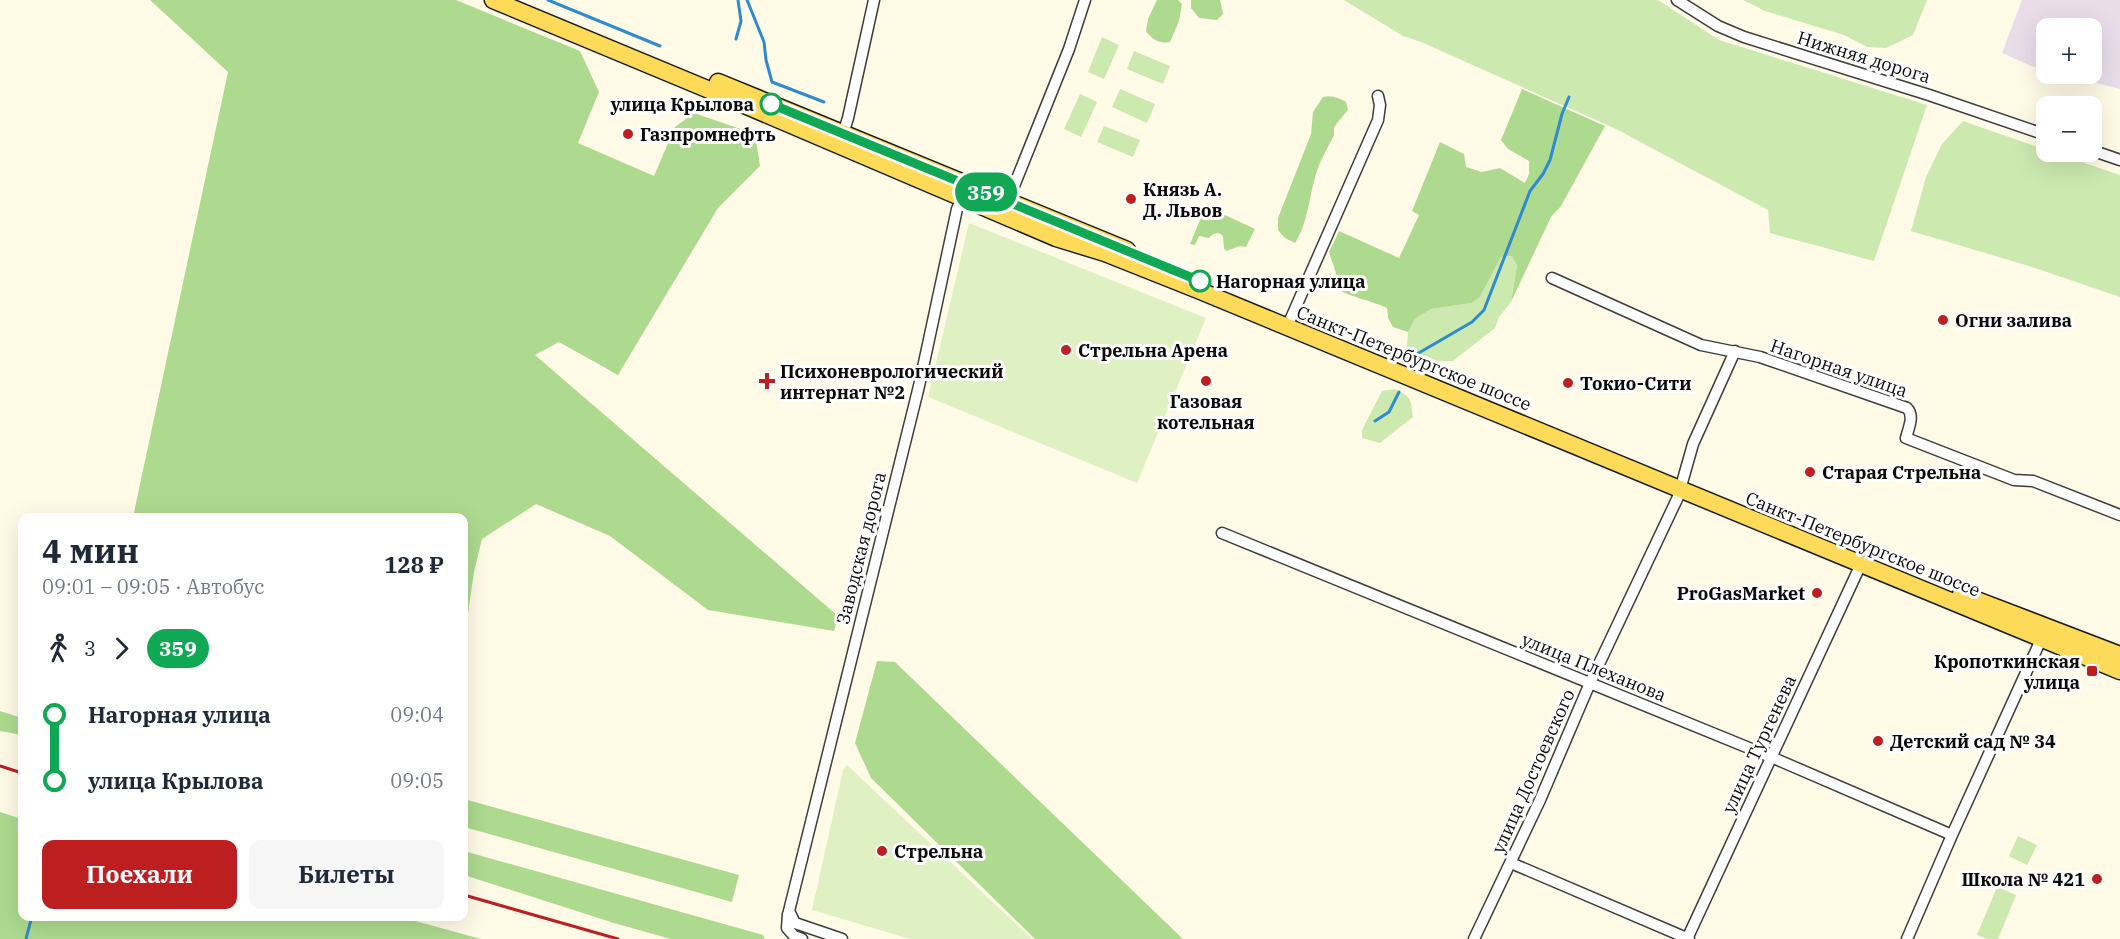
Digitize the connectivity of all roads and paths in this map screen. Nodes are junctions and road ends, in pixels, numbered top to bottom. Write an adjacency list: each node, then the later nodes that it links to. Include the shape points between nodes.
1 (493, 0): 8 (main road, Санкт-Петербургское шоссе)
2 (518, 0): 8 (main road, Санкт-Петербургское шоссе)
3 (874, 0): 8 (street)
4 (1084, 0): 12 (street, via 1058,78)
5 (1677, 0): 7 (street, Нижняя дорога, via 1744,37)
6 (1378, 96): 14 (street, via 1378,120)
7 (2036, 132)
8 (841, 139): 11 (main road, Санкт-Петербургское шоссе)
9 (2102, 153): 10 (street)
10 (2120, 159)
11 (964, 191): 12 (main road, Санкт-Петербургское шоссе); 16 (main road, Санкт-Петербургское шоссе, via 1056,238 1105,253); 27 (street, Заводская дорога)
12 (1008, 201): 14 (main road, Санкт-Петербургское шоссе)
13 (1552, 278): 15 (street, Нагорная улица, via 1701,345)
14 (1291, 318): 16 (main road, Санкт-Петербургское шоссе)
15 (1735, 351): 16 (street, улица Достоевского, via 1693,444); 17 (street, Нагорная улица, via 1907,408 1911,416 1906,438)
16 (1681, 484): 19 (main road, Санкт-Петербургское шоссе); 20 (main road, Санкт-Петербургское шоссе, via 1932,583); 23 (street, улица Достоевского)
17 (2120, 516)
18 (1222, 533): 23 (street, улица Плеханова)
19 (1861, 564): 20 (main road, Санкт-Петербургское шоссе); 24 (street, улица Тургенева)
20 (2045, 633): 21 (main road, Санкт-Петербургское шоссе); 22 (main road, Санкт-Петербургское шоссе); 25 (street)
21 (2120, 655)
22 (2120, 671)
23 (1590, 683): 24 (street, улица Плеханова); 26 (street, улица Достоевского)
24 (1771, 757): 25 (street, улица Плеханова); 31 (street, улица Тургенева)
25 (1952, 835): 32 (street)
26 (1510, 862): 30 (street, улица Достоевского); 31 (street)
27 (789, 915): 28 (street, via 787,928); 29 (street, via 795,923)
28 (802, 939)
29 (842, 939)
30 (1474, 939)
31 (1688, 939)
32 (1907, 939)

